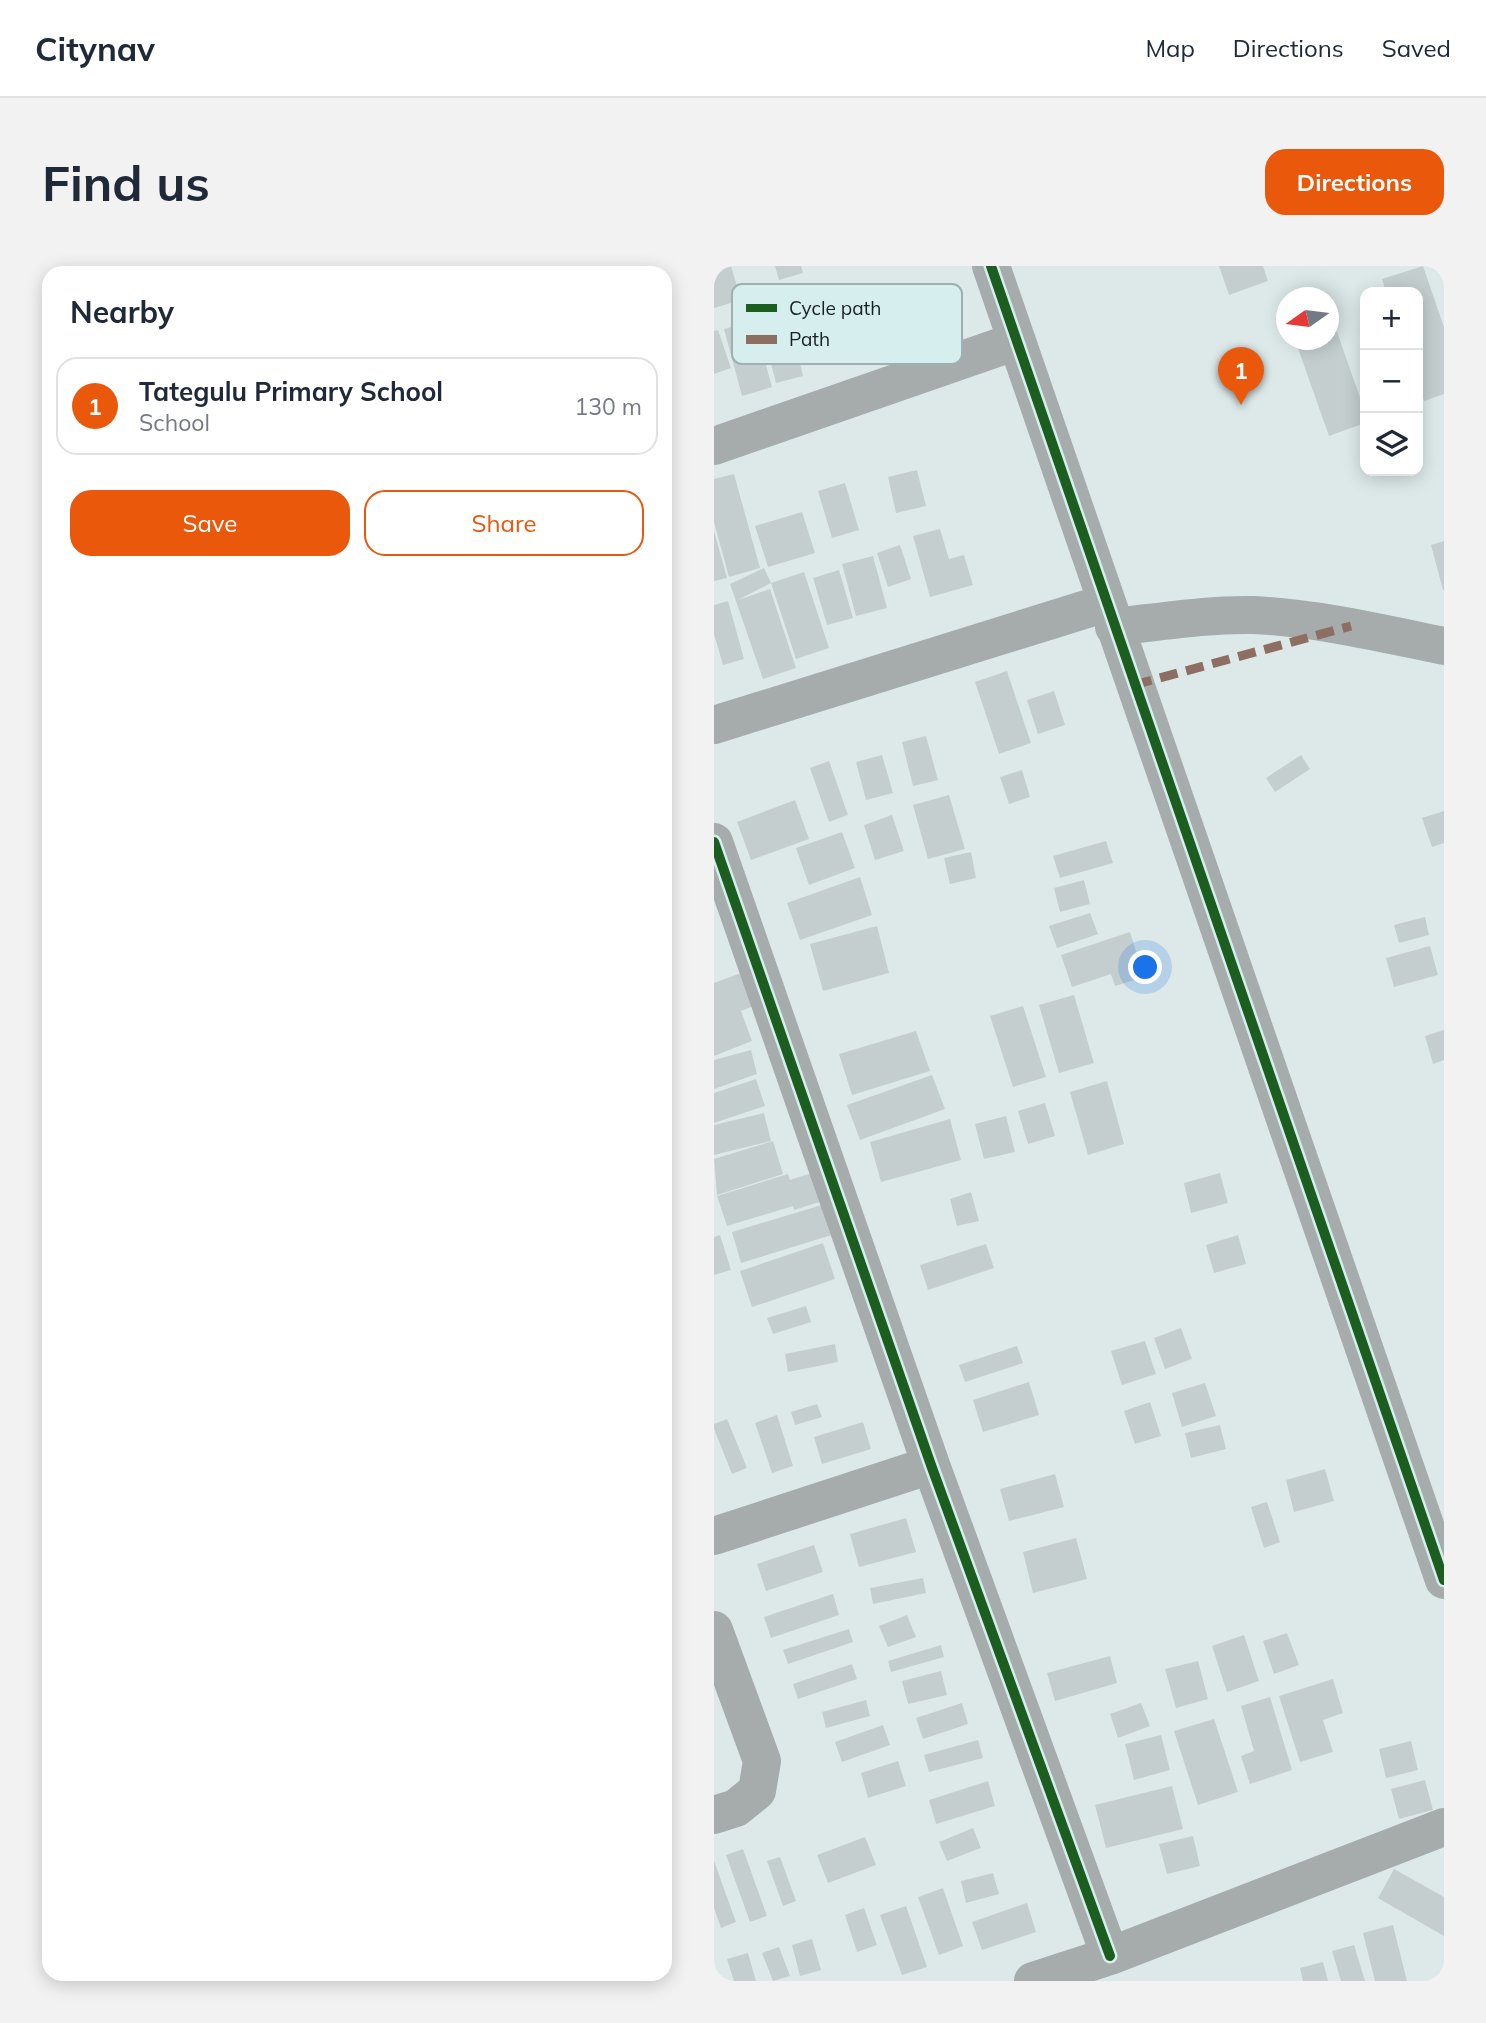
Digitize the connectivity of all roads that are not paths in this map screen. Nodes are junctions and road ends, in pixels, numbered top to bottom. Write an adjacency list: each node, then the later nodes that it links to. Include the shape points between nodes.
1 (991, 266): 2 (street)
2 (1017, 341): 3 (street); 6 (street)
3 (962, 360)
4 (951, 364): 5 (street)
5 (714, 446)
6 (1110, 615): 7 (street, via 1253,615 1351,626); 8 (street); 12 (street)
7 (1444, 646)
8 (714, 725)
9 (714, 842): 10 (street)
10 (931, 1465): 11 (street); 16 (street)
11 (714, 1536)
12 (1444, 1580)
13 (714, 1630): 14 (street, via 762,1761 757,1791 736,1808)
14 (714, 1815)
15 (1444, 1827): 16 (street)
16 (1110, 1956): 17 (street)
17 (1033, 1981)

